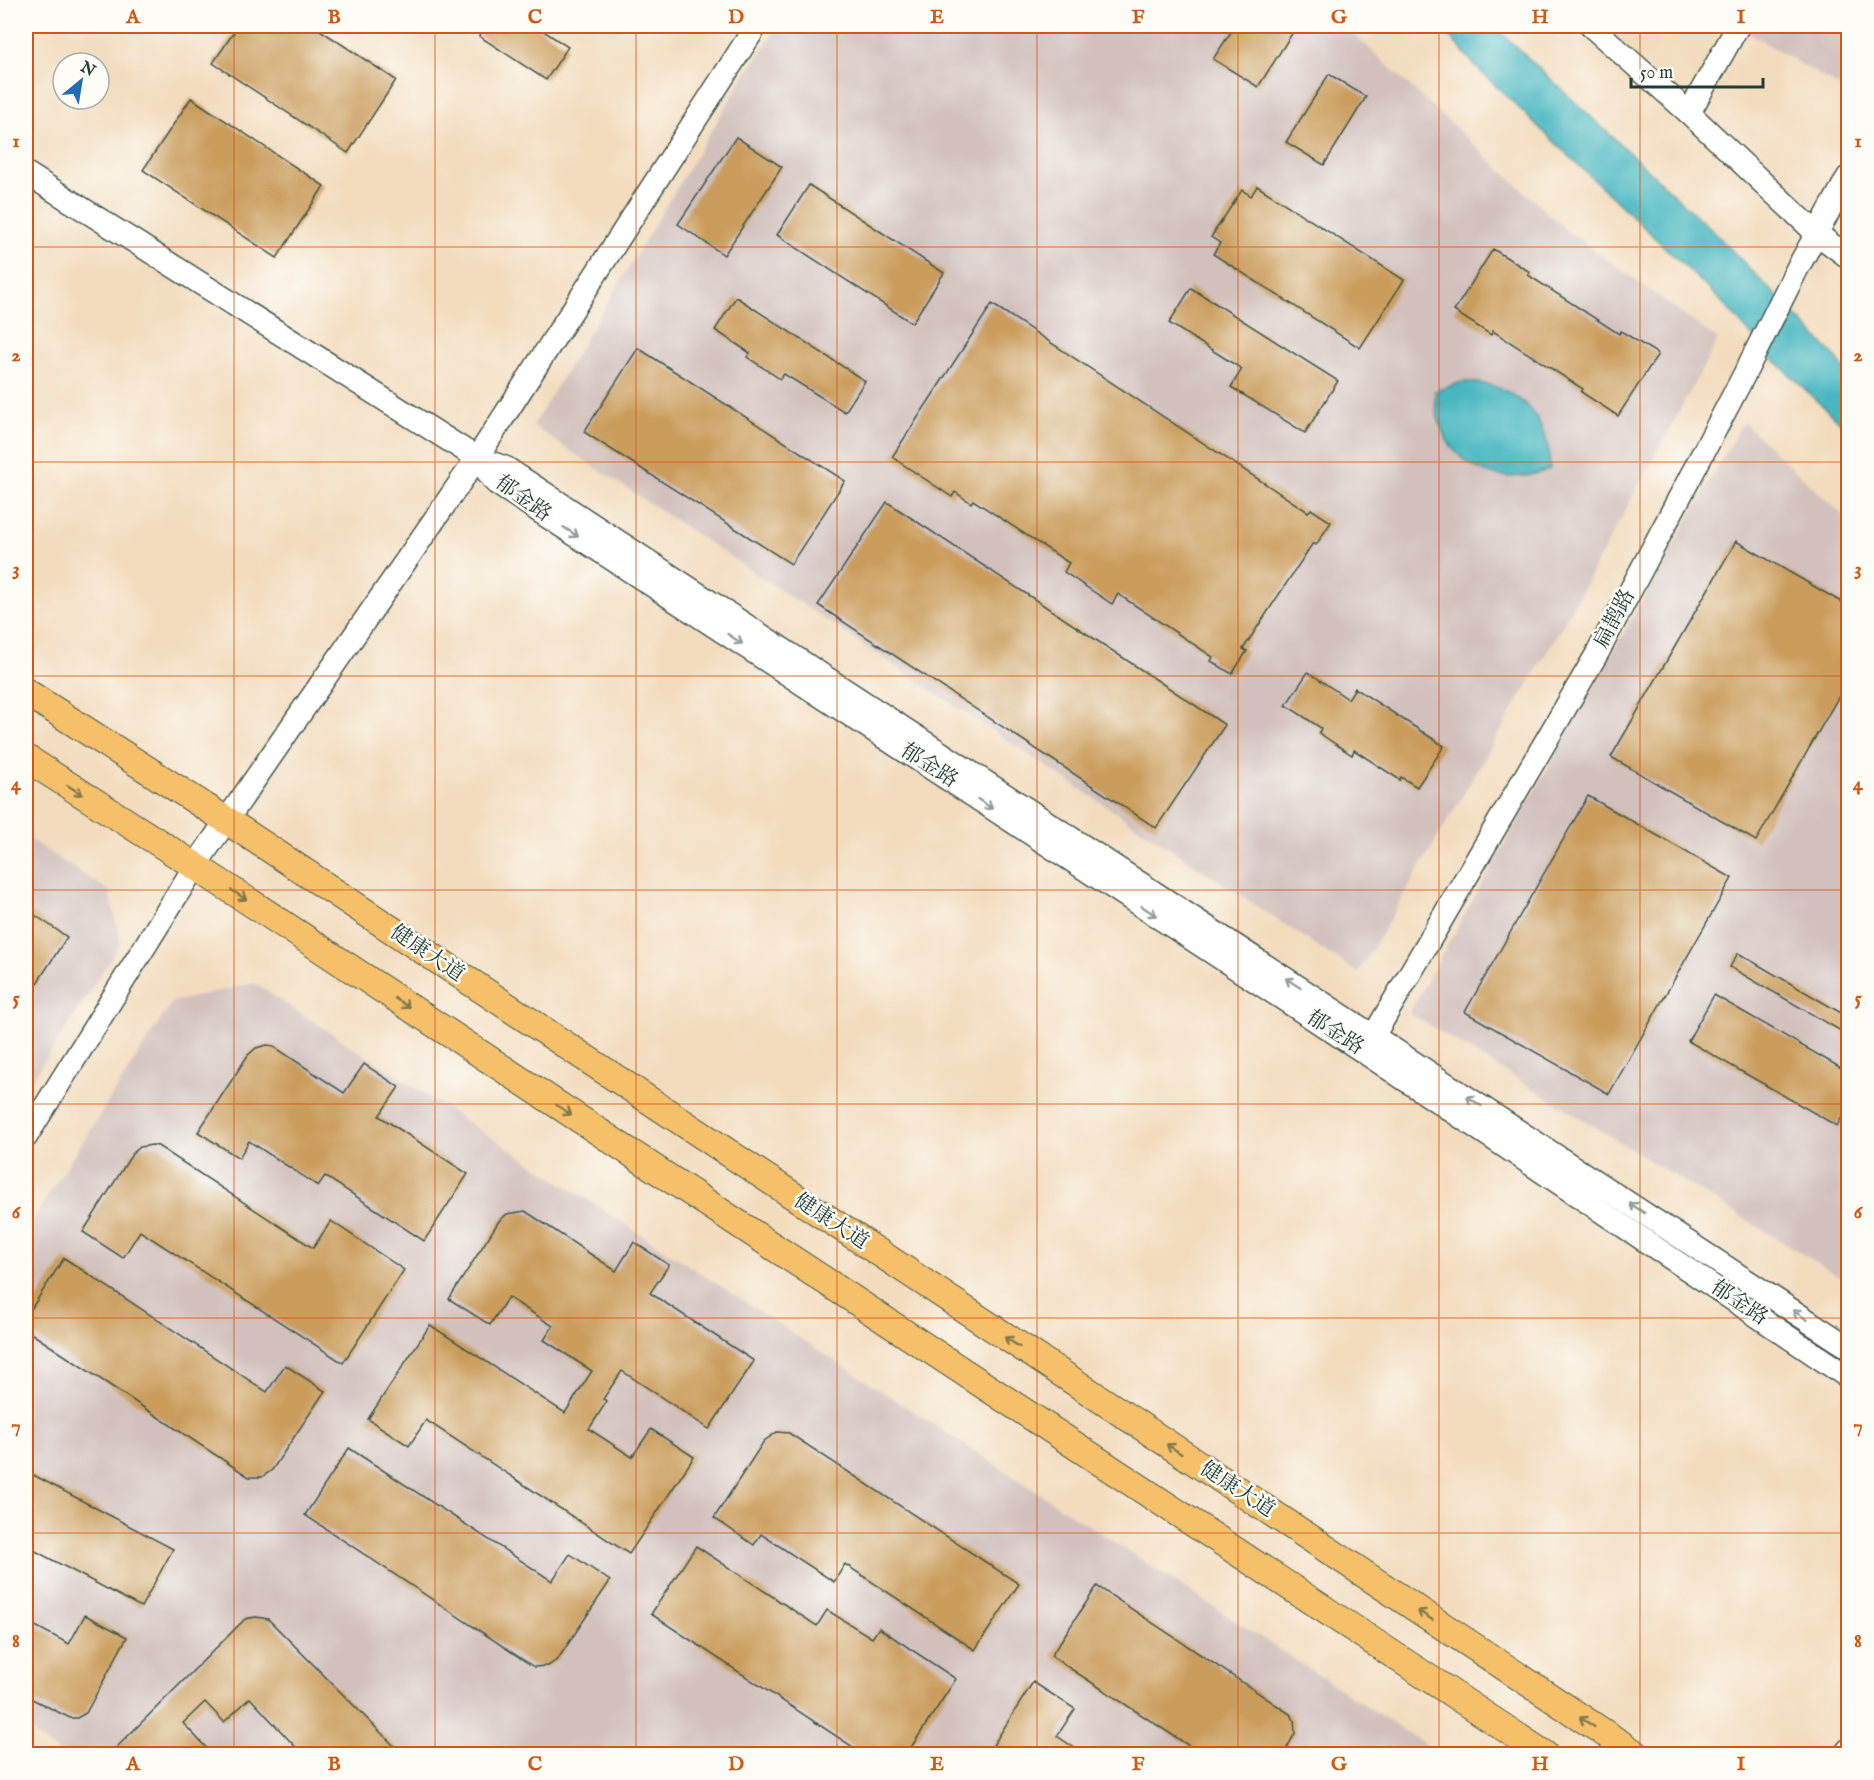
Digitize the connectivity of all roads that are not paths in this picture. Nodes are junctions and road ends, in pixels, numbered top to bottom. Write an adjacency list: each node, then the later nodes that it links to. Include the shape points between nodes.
1 (756, 26): 9 (street)
2 (1591, 26): 4 (street)
3 (1738, 26): 4 (street)
4 (1689, 113): 7 (street)
5 (26, 173): 9 (street)
6 (1848, 177): 7 (street, 扁鹊路)
7 (1816, 233): 8 (street); 14 (street, 扁鹊路, via 1598,652)
8 (1848, 257)
9 (477, 458): 12 (street); 14 (street, 郁金路, via 496,483)
10 (26, 692): 12 (main road, 健康大道)
11 (26, 758): 13 (main road, one-way to 13)
12 (226, 820): 13 (street); 20 (main road, 健康大道, one-way to 12)
13 (195, 866): 15 (street); 19 (main road, one-way to 19)
14 (1369, 1044): 16 (street, 郁金路, one-way to 14); 17 (street, 郁金路)
15 (26, 1137)
16 (1848, 1347)
17 (1848, 1377)
18 (1848, 1750): 21 (street)
19 (1544, 1755)
20 (1636, 1755)
21 (1845, 1755)

